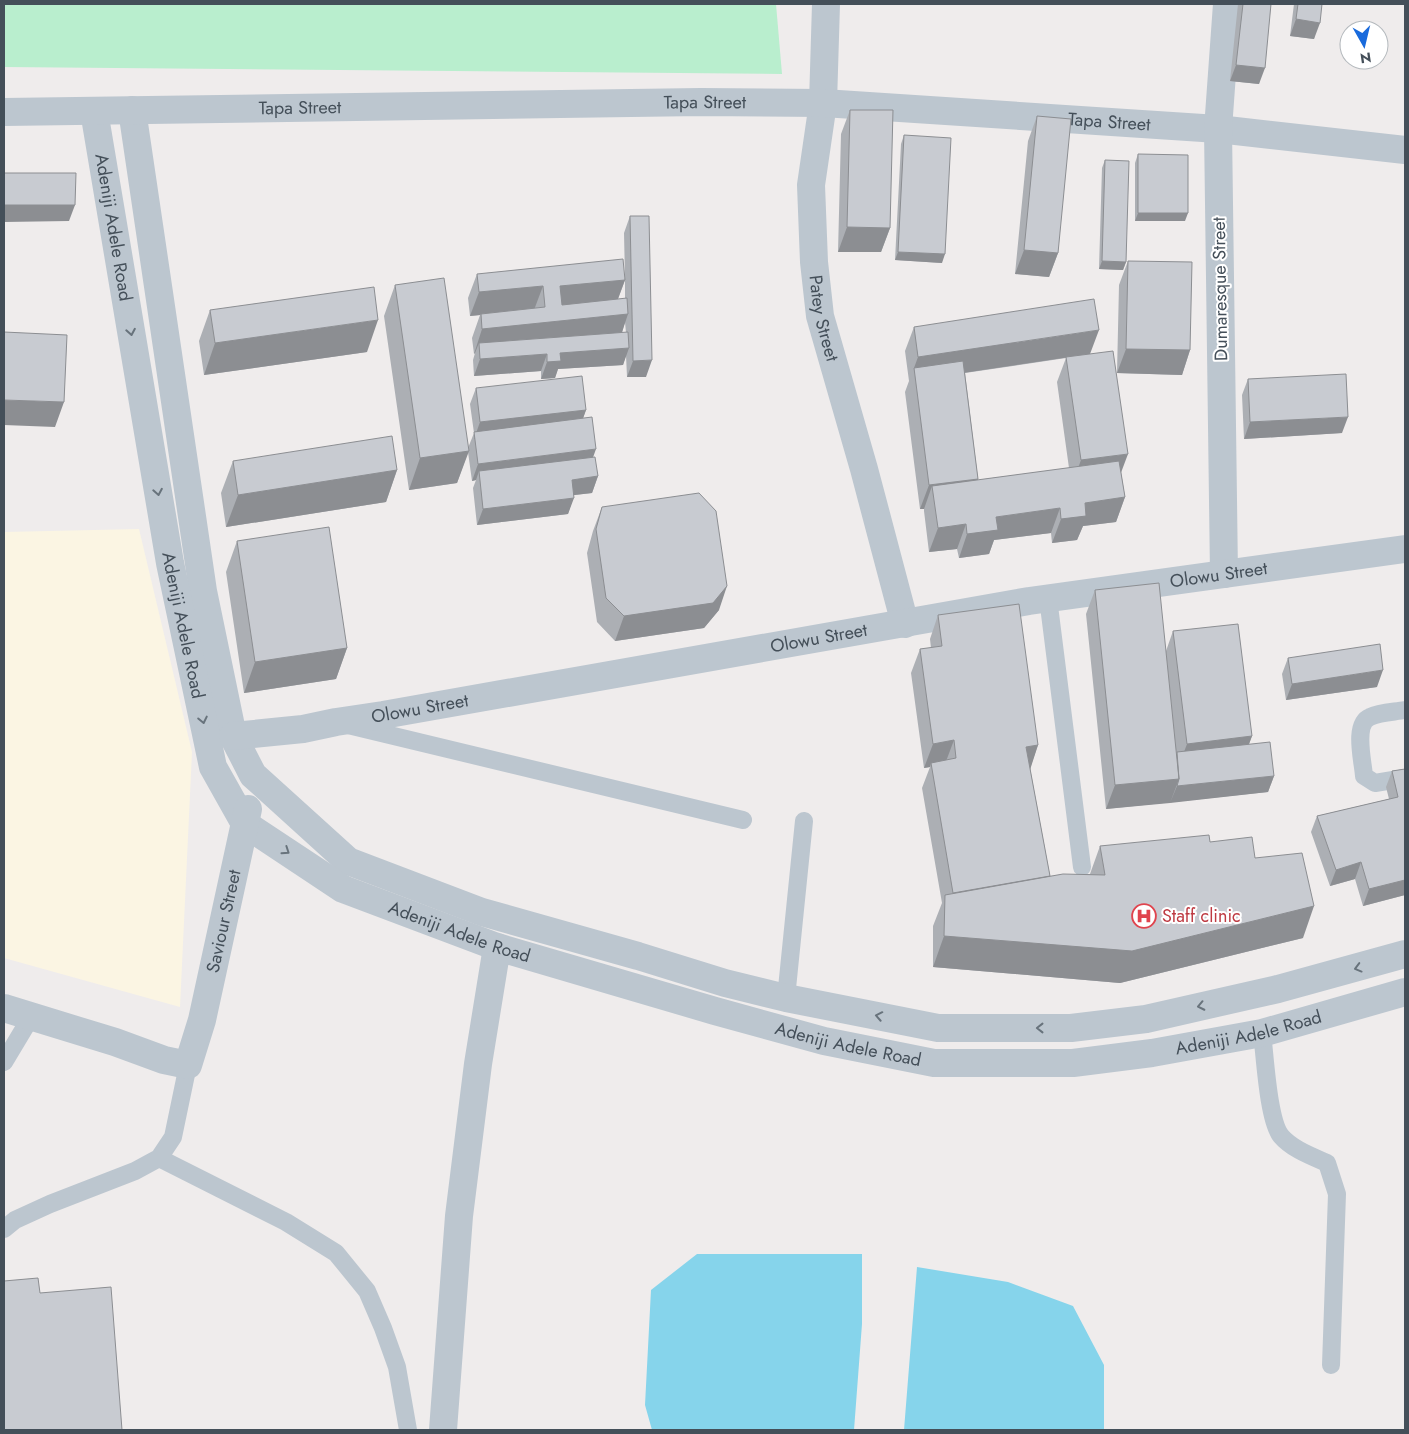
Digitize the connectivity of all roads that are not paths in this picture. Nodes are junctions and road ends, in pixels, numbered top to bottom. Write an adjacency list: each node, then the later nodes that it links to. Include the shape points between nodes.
1 (826, 4): 3 (street, Patey Street)
2 (1227, 4): 7 (street, Dumaresque Street)
3 (823, 103): 4 (street, Tapa Street, via 671,102); 7 (street, Tapa Street); 12 (street, Patey Street, via 811,185 820,316)
4 (132, 110): 5 (street, Tapa Street); 15 (street, Adeniji Adele Road, via 203,591)
5 (94, 111): 6 (street, Tapa Street); 20 (street, Adeniji Adele Road, one-way to 20, via 170,563 213,767)
6 (4, 112)
7 (1218, 129): 8 (street, Tapa Street); 10 (street, Dumaresque Street)
8 (1405, 150)
9 (1405, 549): 10 (street, Olowu Street)
10 (1224, 574): 11 (street, Olowu Street)
11 (1048, 598): 12 (street, Olowu Street); 21 (lane)
12 (905, 624): 14 (street, Olowu Street)
13 (1405, 710): 17 (lane, via 1370,716 1360,730 1364,776 1375,783)
14 (336, 722): 15 (street, Olowu Street); 18 (lane)
15 (233, 736): 16 (street, Adeniji Adele Road)
16 (253, 775): 20 (street, Saviour Street); 25 (street, Adeniji Adele Road, via 348,861 482,912)
17 (1405, 778)
18 (743, 820)
19 (804, 821): 25 (lane)
20 (245, 824): 22 (street, Adeniji Adele Road, one-way to 22, via 343,889); 30 (street, Saviour Street, via 202,1020)
21 (1082, 867)
22 (497, 947): 28 (street, Adeniji Adele Road, via 824,1041 934,1063 1073,1063 1152,1053); 35 (street, via 459,1216)
23 (1405, 954): 25 (street, Adeniji Adele Road, one-way to 25, via 1269,992 1146,1018 1071,1028 938,1028)
24 (1405, 992): 28 (street, Adeniji Adele Road)
25 (786, 998)
26 (4, 1008): 27 (street)
27 (31, 1016): 29 (lane); 30 (street)
28 (1262, 1033): 33 (lane, via 1272,1113 1279,1134 1292,1146 1327,1163 1336,1194)
29 (4, 1062)
30 (188, 1065): 31 (lane, via 173,1137)
31 (159, 1158): 32 (lane, via 15,1220); 34 (lane, via 286,1222 336,1253 367,1291 397,1367)
32 (4, 1229)
33 (1331, 1365)
34 (408, 1430)
35 (443, 1430)

